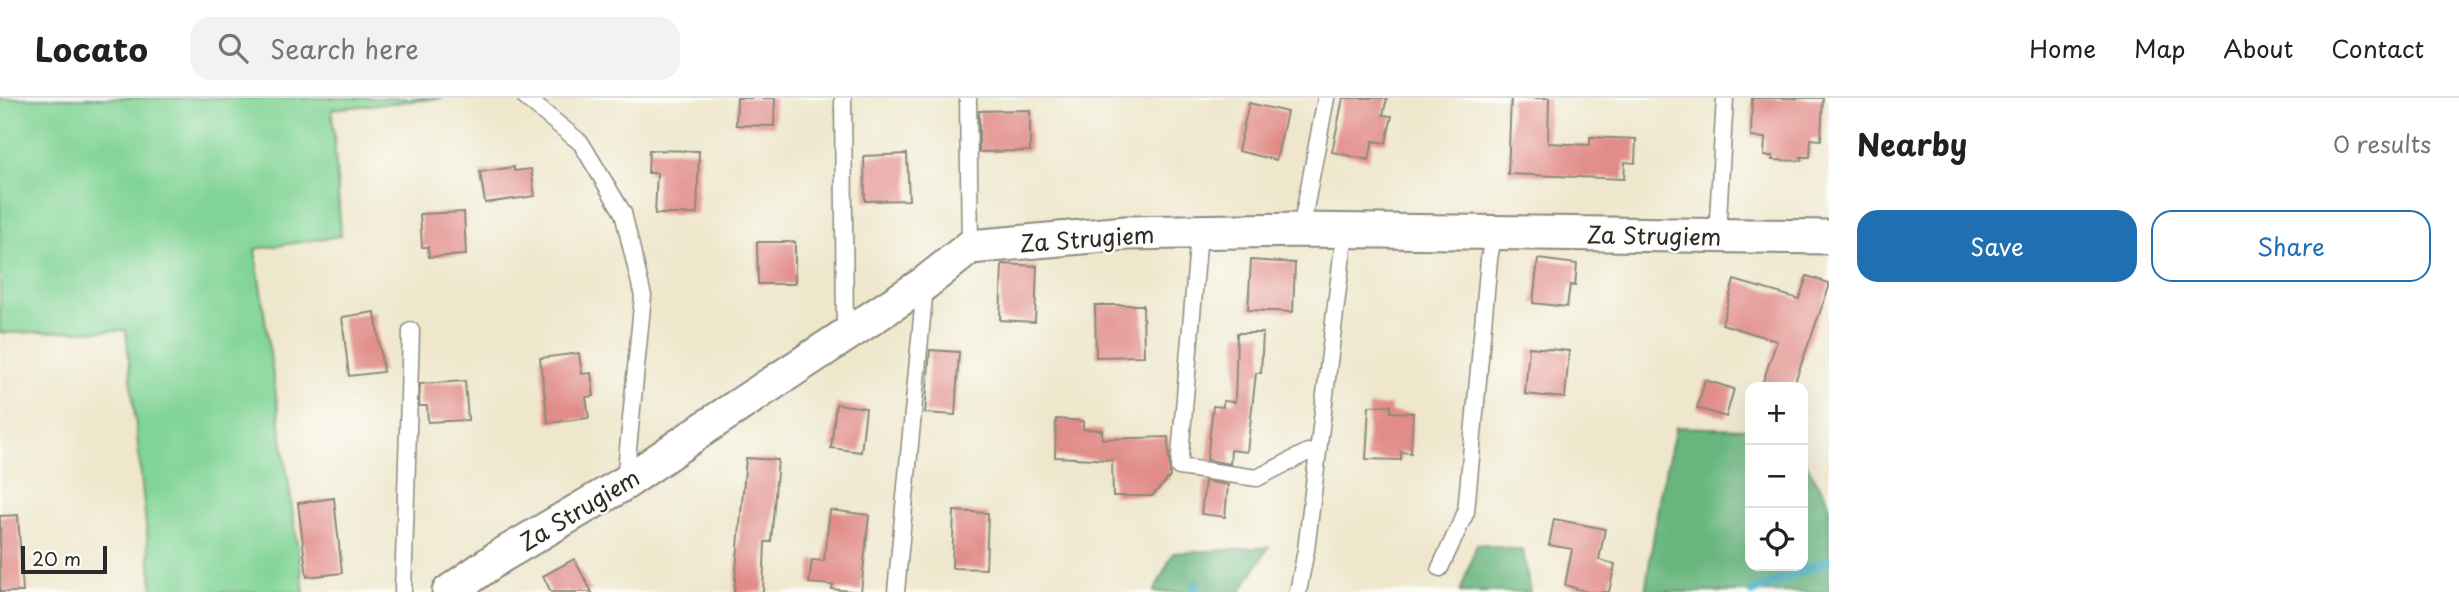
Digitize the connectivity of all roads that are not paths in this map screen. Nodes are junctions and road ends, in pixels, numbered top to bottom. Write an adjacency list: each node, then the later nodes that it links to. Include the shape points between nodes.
1 (526, 98): 17 (lane, via 581,143 623,213 643,296)
2 (842, 98): 15 (lane)
3 (968, 98): 12 (lane)
4 (1326, 98): 6 (lane)
5 (1725, 98): 10 (lane)
6 (1301, 230): 7 (street, Za Strugiem); 8 (street, Za Strugiem)
7 (1345, 231): 9 (street, Za Strugiem); 22 (lane)
8 (1199, 233): 12 (street, Za Strugiem, via 1126,233); 16 (lane, via 1179,467 1257,478)
9 (1494, 233): 10 (street, Za Strugiem); 18 (lane, via 1466,512)
10 (1717, 236): 11 (street, Za Strugiem)
11 (1829, 237)
12 (970, 247): 13 (street, Za Strugiem)
13 (925, 284): 15 (street, Za Strugiem); 21 (lane)
14 (411, 331): 19 (lane)
15 (845, 337): 17 (street, Za Strugiem)
16 (1308, 452)
17 (625, 483): 20 (street, Za Strugiem)
18 (1440, 568)
19 (402, 592)
20 (449, 592)
21 (896, 592)
22 (1297, 592)

